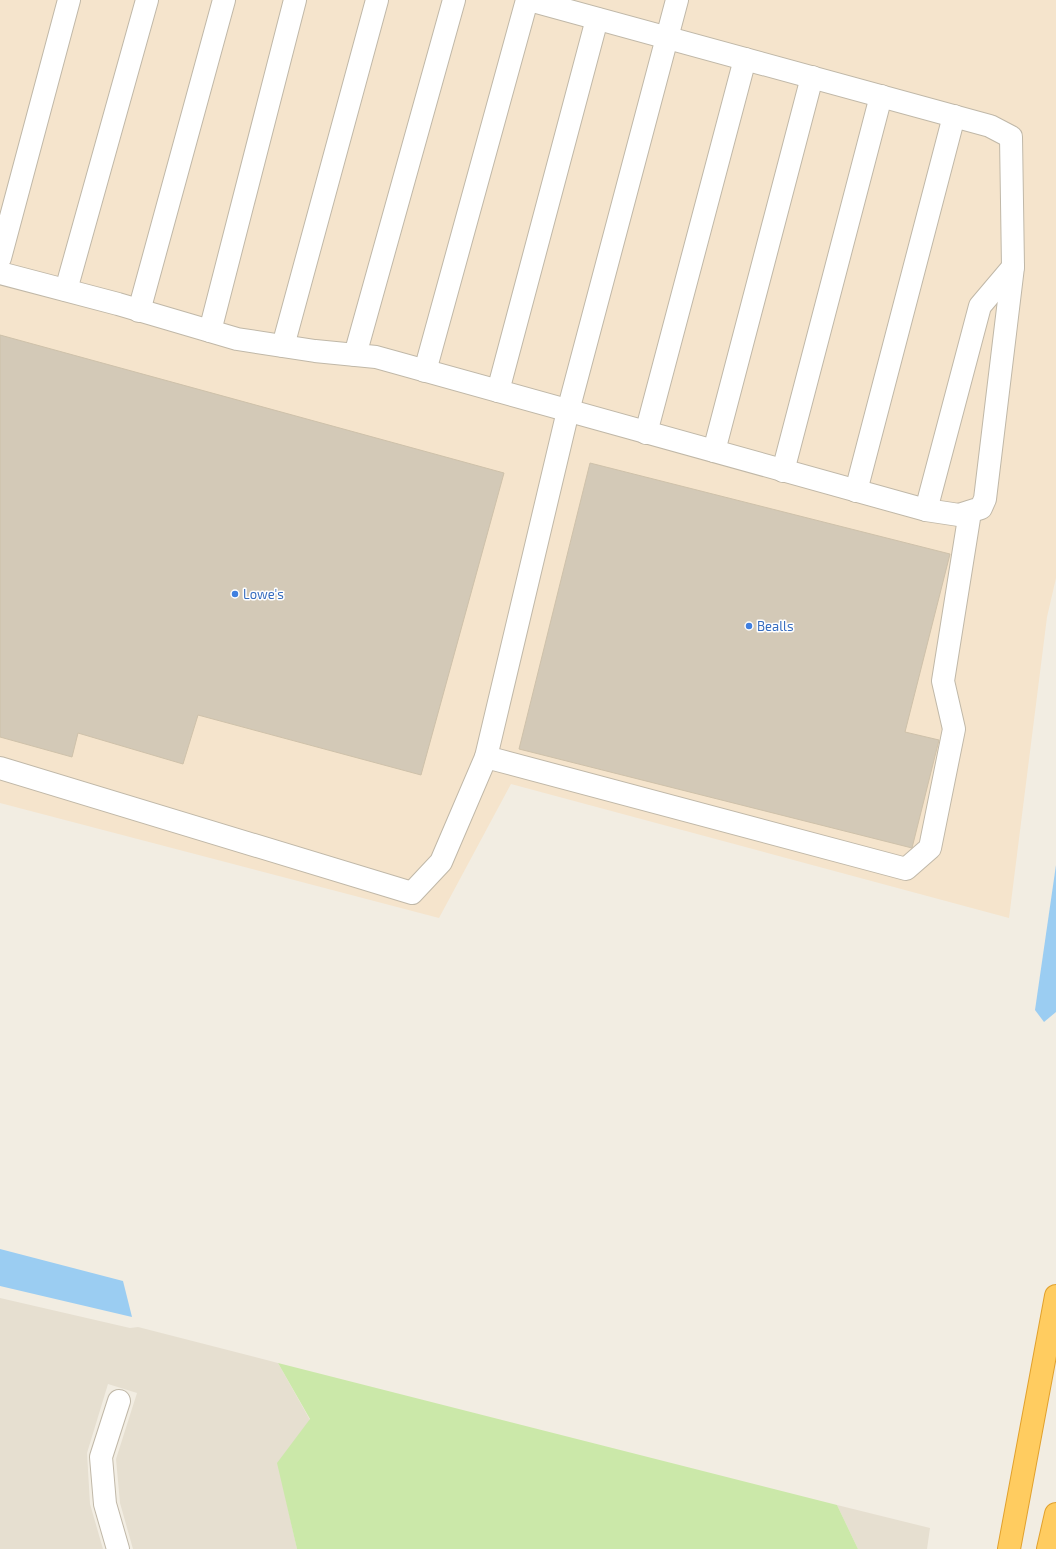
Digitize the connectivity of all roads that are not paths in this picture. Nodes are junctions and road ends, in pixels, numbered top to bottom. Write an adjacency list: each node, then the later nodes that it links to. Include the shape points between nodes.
1 (69, 0): 15 (street)
2 (147, 0): 18 (street)
3 (224, 0): 19 (street)
4 (295, 0): 20 (street)
5 (377, 0): 21 (street)
6 (454, 0): 22 (street)
7 (528, 0): 9 (street); 23 (street)
8 (677, 0): 10 (street)
9 (597, 19): 10 (street); 24 (street)
10 (667, 38): 11 (street); 25 (street)
11 (745, 59): 12 (street); 26 (street)
12 (812, 78): 13 (street); 27 (street)
13 (881, 96): 14 (street); 28 (street)
14 (954, 116): 16 (street, via 990,126 1011,137); 29 (street)
15 (0, 258)
16 (1013, 267): 30 (street, via 980,306); 31 (street, via 985,499 981,508)
17 (0, 273): 18 (street)
18 (66, 290): 19 (street)
19 (139, 310): 20 (street)
20 (210, 331): 21 (street, via 237,339)
21 (284, 346): 22 (street)
22 (355, 355): 23 (street, via 376,357)
23 (425, 371): 24 (street)
24 (498, 390): 25 (street)
25 (568, 411): 26 (street); 32 (street)
26 (646, 433): 27 (street)
27 (714, 452): 28 (street)
28 (783, 471): 29 (street)
29 (856, 491): 30 (street)
30 (926, 510): 31 (street, via 959,515)
31 (970, 512): 32 (street, via 943,681 954,728 930,848 906,869)
32 (486, 757): 33 (street, via 441,862 412,894)
33 (0, 768)
34 (1056, 1296): 38 (highway)
35 (118, 1401): 37 (street, via 101,1457 106,1504)
36 (1056, 1514): 39 (highway)
37 (118, 1549)
38 (1009, 1549)
39 (1048, 1549)

